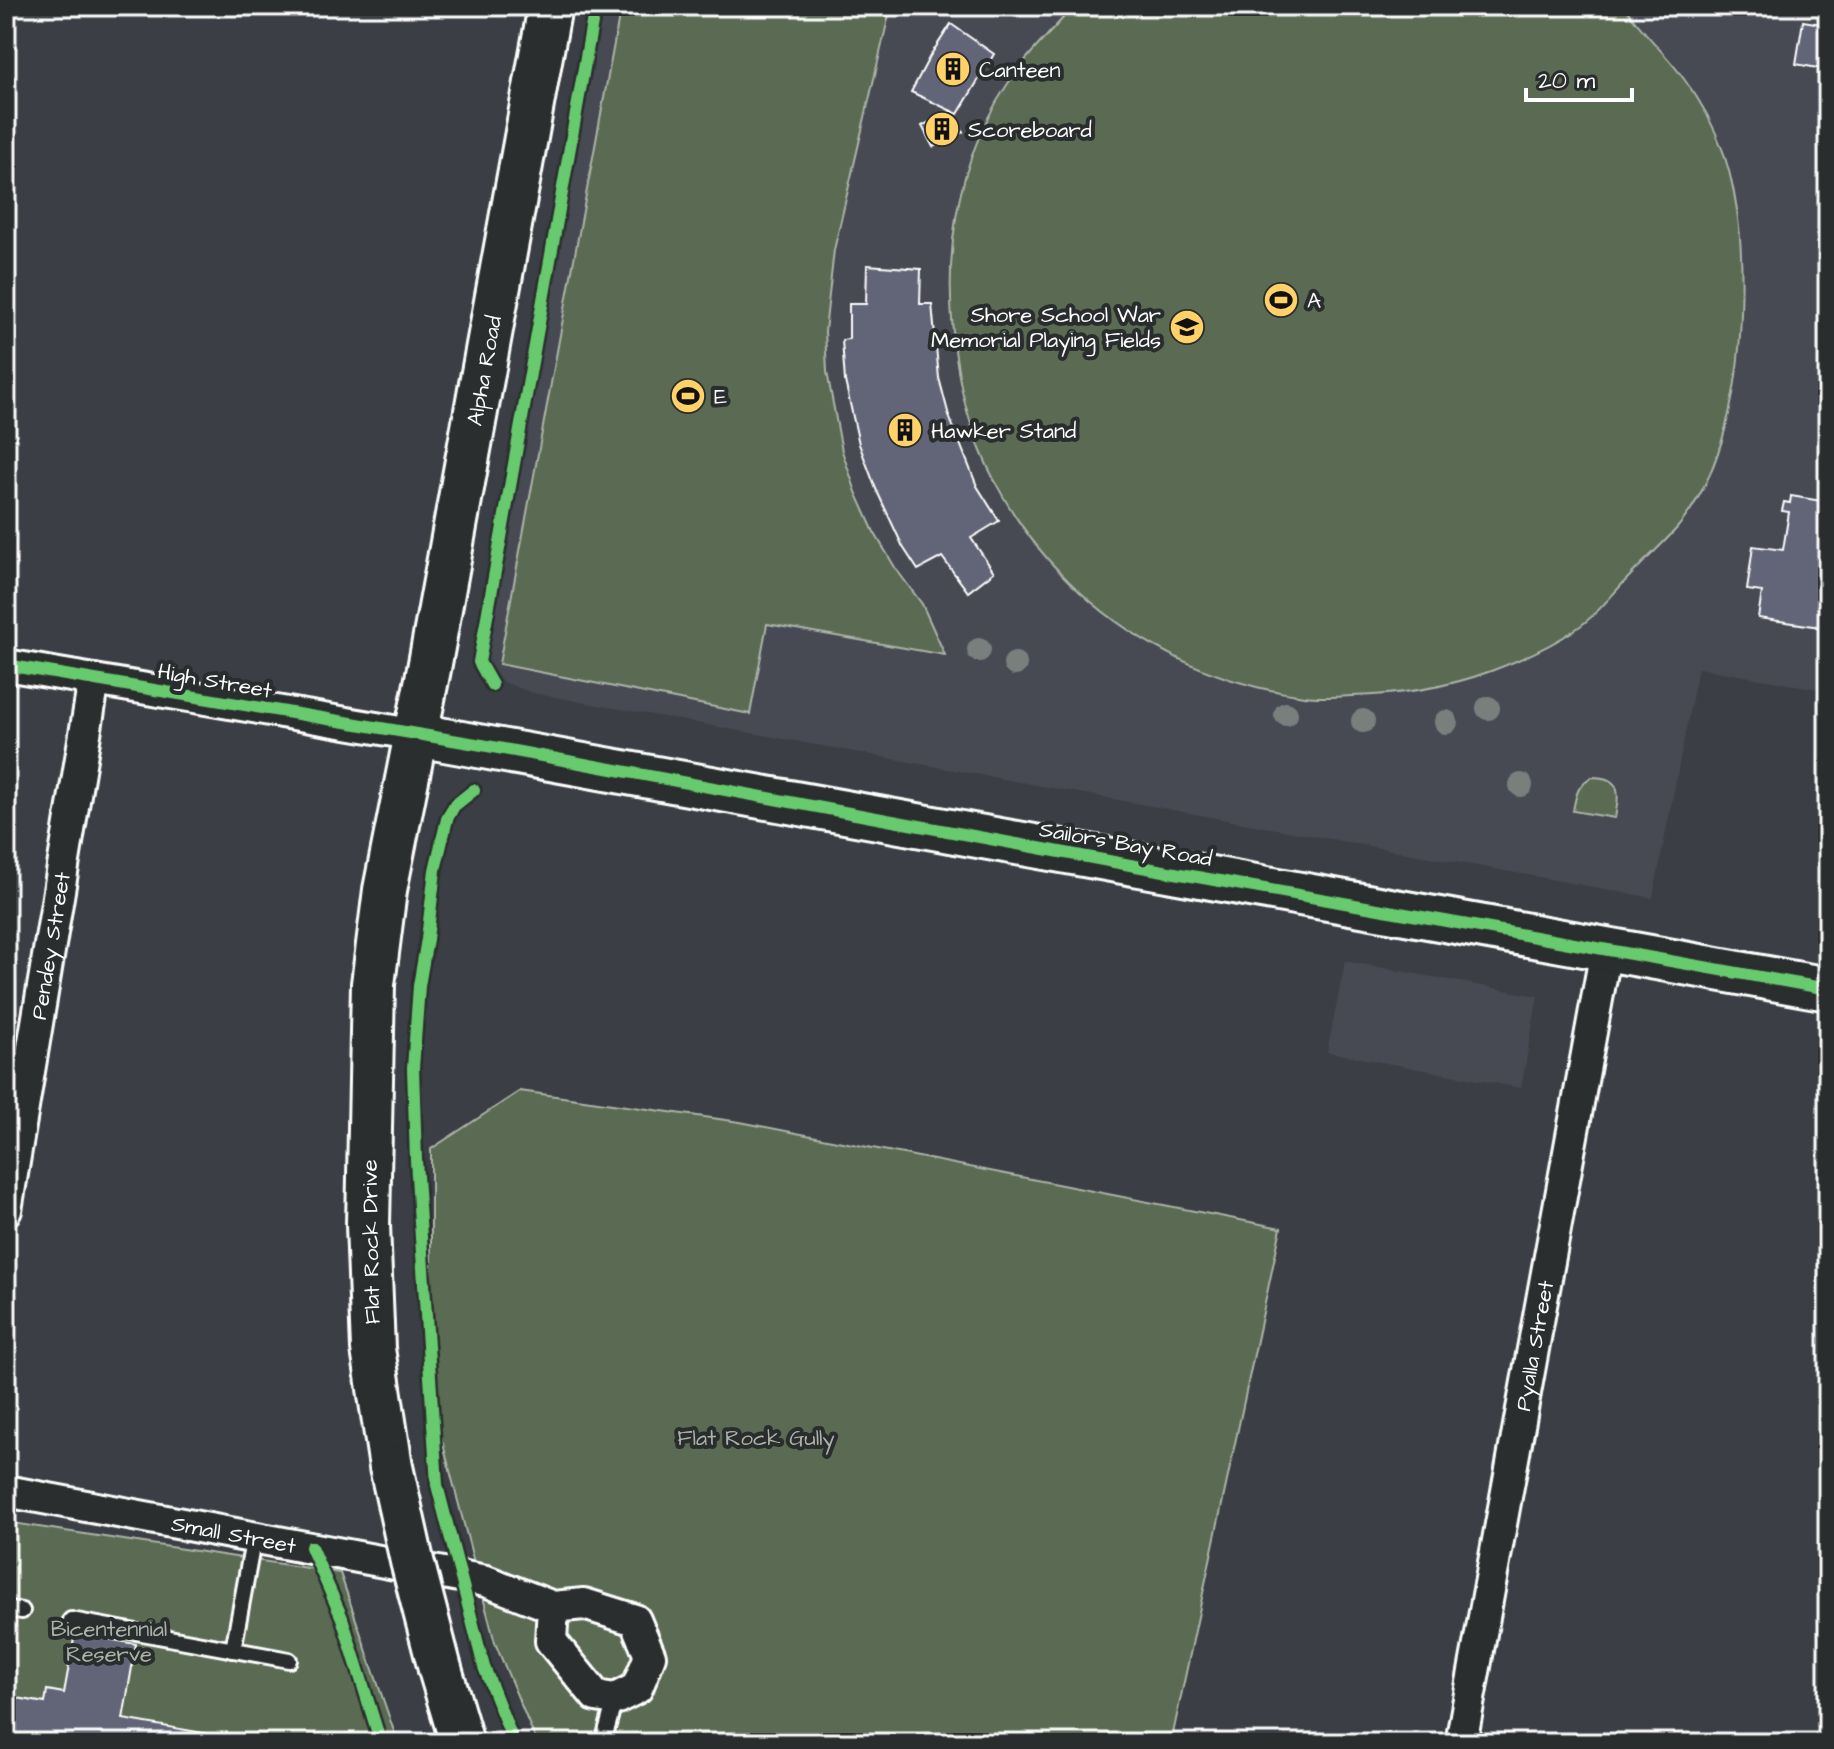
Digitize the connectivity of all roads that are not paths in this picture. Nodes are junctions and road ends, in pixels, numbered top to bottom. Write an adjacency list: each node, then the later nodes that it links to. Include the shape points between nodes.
1 (550, 6): 4 (main road, Alpha Road)
2 (6, 665): 3 (street, High Street)
3 (94, 680): 4 (street, High Street); 7 (street, Pendey Street)
4 (417, 735): 5 (main road, Sailors Bay Road); 17 (main road, Flat Rock Drive, bridge, via 385,890 373,984 368,1225 373,1349 412,1561)
5 (1606, 950): 6 (main road, Sailors Bay Road); 19 (street, Pyalla Street)
6 (1828, 989)
7 (6, 1210)
8 (6, 1491): 9 (street, Small Street)
9 (254, 1536): 10 (street, Small Street, via 486,1581); 14 (lane)
10 (553, 1607): 16 (street, via 551,1641 596,1696); 16 (street, Small Street, via 584,1604 635,1620 650,1656 637,1688)
11 (6, 1608): 12 (lane)
12 (22, 1611)
13 (71, 1620): 14 (lane)
14 (233, 1650): 15 (lane)
15 (289, 1660)
16 (615, 1699): 18 (lane)
17 (462, 1743)
18 (603, 1743)
19 (1461, 1743)

